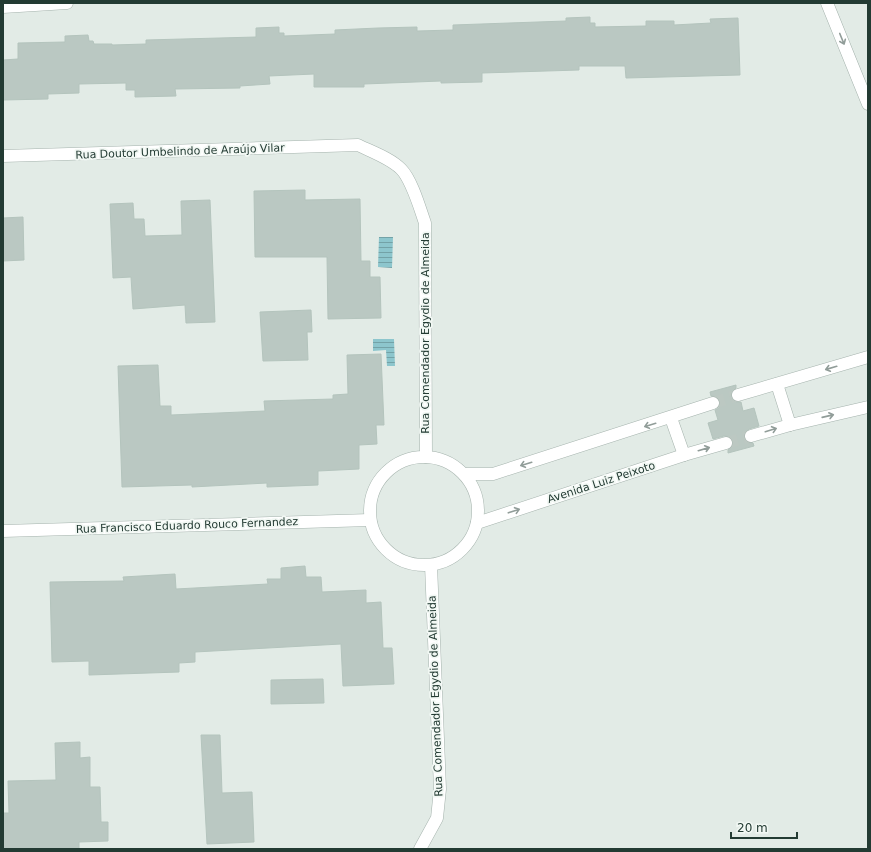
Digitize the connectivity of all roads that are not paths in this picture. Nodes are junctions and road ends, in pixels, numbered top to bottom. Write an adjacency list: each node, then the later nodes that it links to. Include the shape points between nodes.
1 (67, 3): 3 (street)
2 (827, 3): 4 (street, one-way to 4)
3 (3, 7)
4 (868, 104)
5 (358, 145): 6 (street, Rua Doutor Umbelindo de Araújo Vilar); 17 (street, Rua Comendador Egydio de Almeida, via 382,156 402,170 425,223)
6 (3, 156)
7 (868, 357): 8 (street, one-way to 8)
8 (777, 384): 9 (street); 13 (street)
9 (738, 395)
10 (713, 403): 12 (street)
11 (868, 407): 13 (street, one-way to 11)
12 (671, 418): 16 (street); 18 (street, one-way to 18, via 493,474)
13 (790, 425): 14 (street, one-way to 13)
14 (751, 436)
15 (726, 443): 16 (street, Avenida Luiz Peixoto, one-way to 15)
16 (684, 455): 20 (street, Avenida Luiz Peixoto, one-way to 16)
17 (426, 457): 18 (street, via 440,459); 19 (street, via 410,458 383,475 370,504)
18 (464, 474): 20 (street, via 476,497)
19 (370, 520): 21 (street, Rua Francisco Eduardo Rouco Fernandez); 22 (street, via 377,539 392,555 410,564)
20 (477, 523): 22 (street, via 471,538 461,551 447,561)
21 (3, 531)
22 (432, 566): 23 (street, Rua Comendador Egydio de Almeida, via 440,789 437,818)
23 (420, 848)

